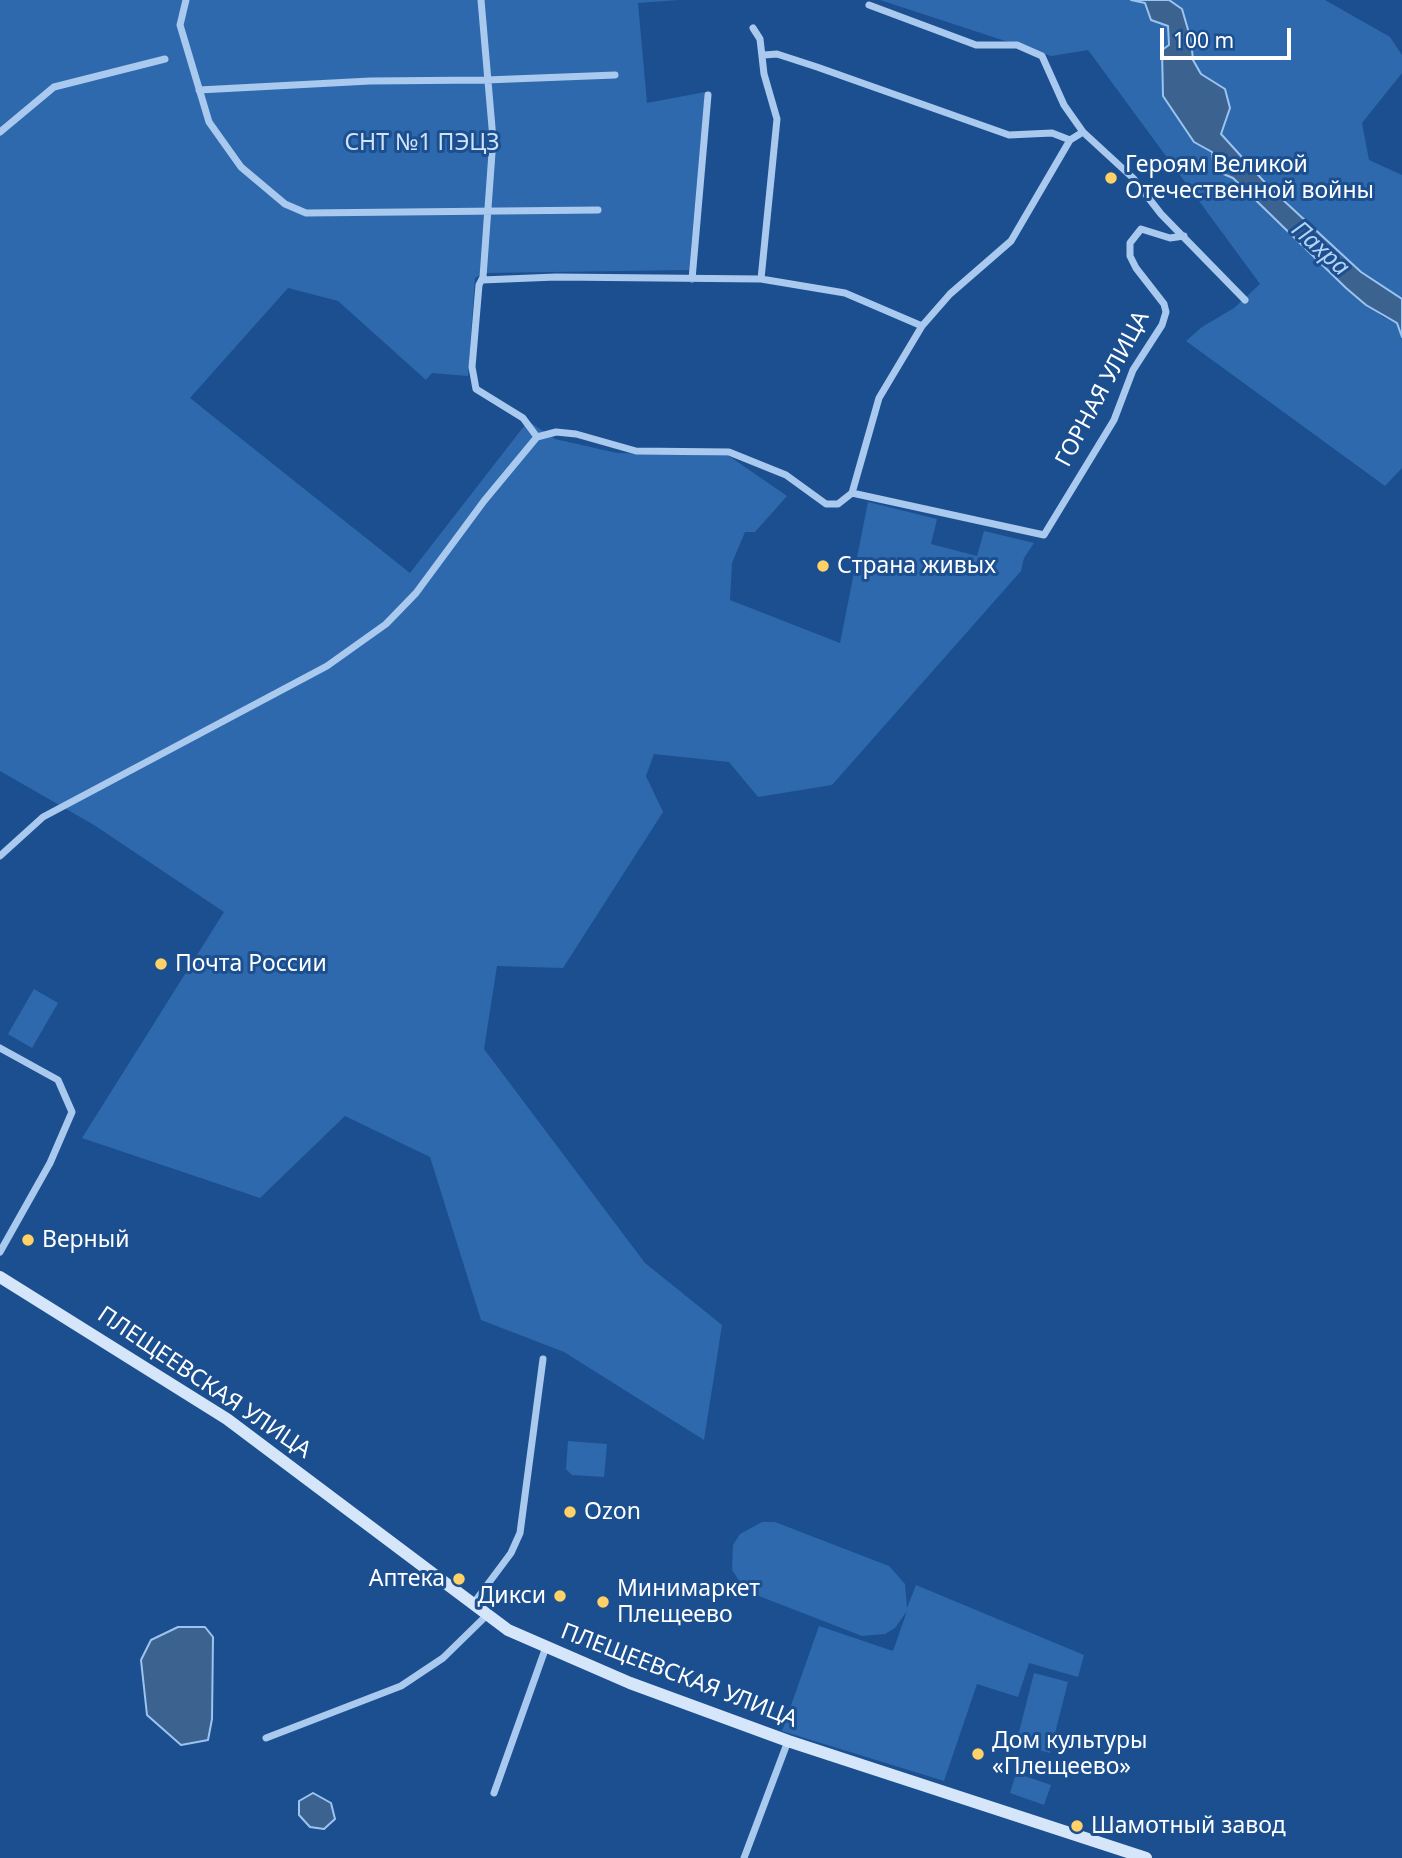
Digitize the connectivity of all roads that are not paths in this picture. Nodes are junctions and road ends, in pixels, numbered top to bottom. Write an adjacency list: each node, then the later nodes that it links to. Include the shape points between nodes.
1 (186, 0): 9 (street, via 180,25)
2 (481, 0): 8 (street)
3 (869, 5): 12 (street, via 976,45 1017,45 1042,56)
4 (753, 28): 5 (street)
5 (764, 55): 13 (street, via 777,54 817,67 1009,135 1052,133); 18 (street, via 764,74 777,119)
6 (165, 59): 11 (street, via 54,87)
7 (615, 75): 8 (street)
8 (486, 80): 9 (street); 14 (street, via 493,139)
9 (199, 90): 14 (street, via 209,122 241,167 285,204 306,213)
10 (708, 95): 17 (street)
11 (0, 132)
12 (1083, 132): 13 (street); 16 (street)
13 (1070, 141): 21 (street, via 1011,241 950,293)
14 (487, 210): 15 (street); 19 (street)
15 (598, 210)
16 (1184, 236): 20 (street); 23 (street, ГОРНАЯ УЛИЦА, via 1170,238 1141,229 1130,243 1136,268 1164,304 1162,326 1133,370 1114,420 1044,536)
17 (692, 279): 18 (street); 19 (street)
18 (761, 279): 21 (street, via 845,293)
19 (482, 280): 22 (street, via 472,367 476,389 523,418)
20 (1245, 300)
21 (922, 326): 23 (street, via 879,398)
22 (537, 437): 23 (street, via 556,432 636,451 729,452 786,475 826,504 838,504); 24 (street, via 416,593 386,624 327,666 43,817)
23 (852, 493)
24 (0, 856)
25 (0, 1048): 26 (street, via 58,1080 72,1112 50,1163)
26 (0, 1252)
27 (0, 1277): 29 (street, ПЛЕЩЕЕВСКАЯ УЛИЦА, via 227,1419)
28 (543, 1359): 29 (street, via 520,1533 511,1553)
29 (472, 1605): 30 (street, ПЛЕЩЕЕВСКАЯ УЛИЦА)
30 (486, 1616): 31 (street, ПЛЕЩЕЕВСКАЯ УЛИЦА); 32 (street, via 443,1658 401,1686)
31 (546, 1647): 33 (street, ПЛЕЩЕЕВСКАЯ УЛИЦА); 34 (street)
32 (266, 1738)
33 (788, 1741): 35 (street); 36 (street, ПЛЕЩЕЕВСКАЯ УЛИЦА)
34 (494, 1793)
35 (744, 1858)
36 (1146, 1858)

